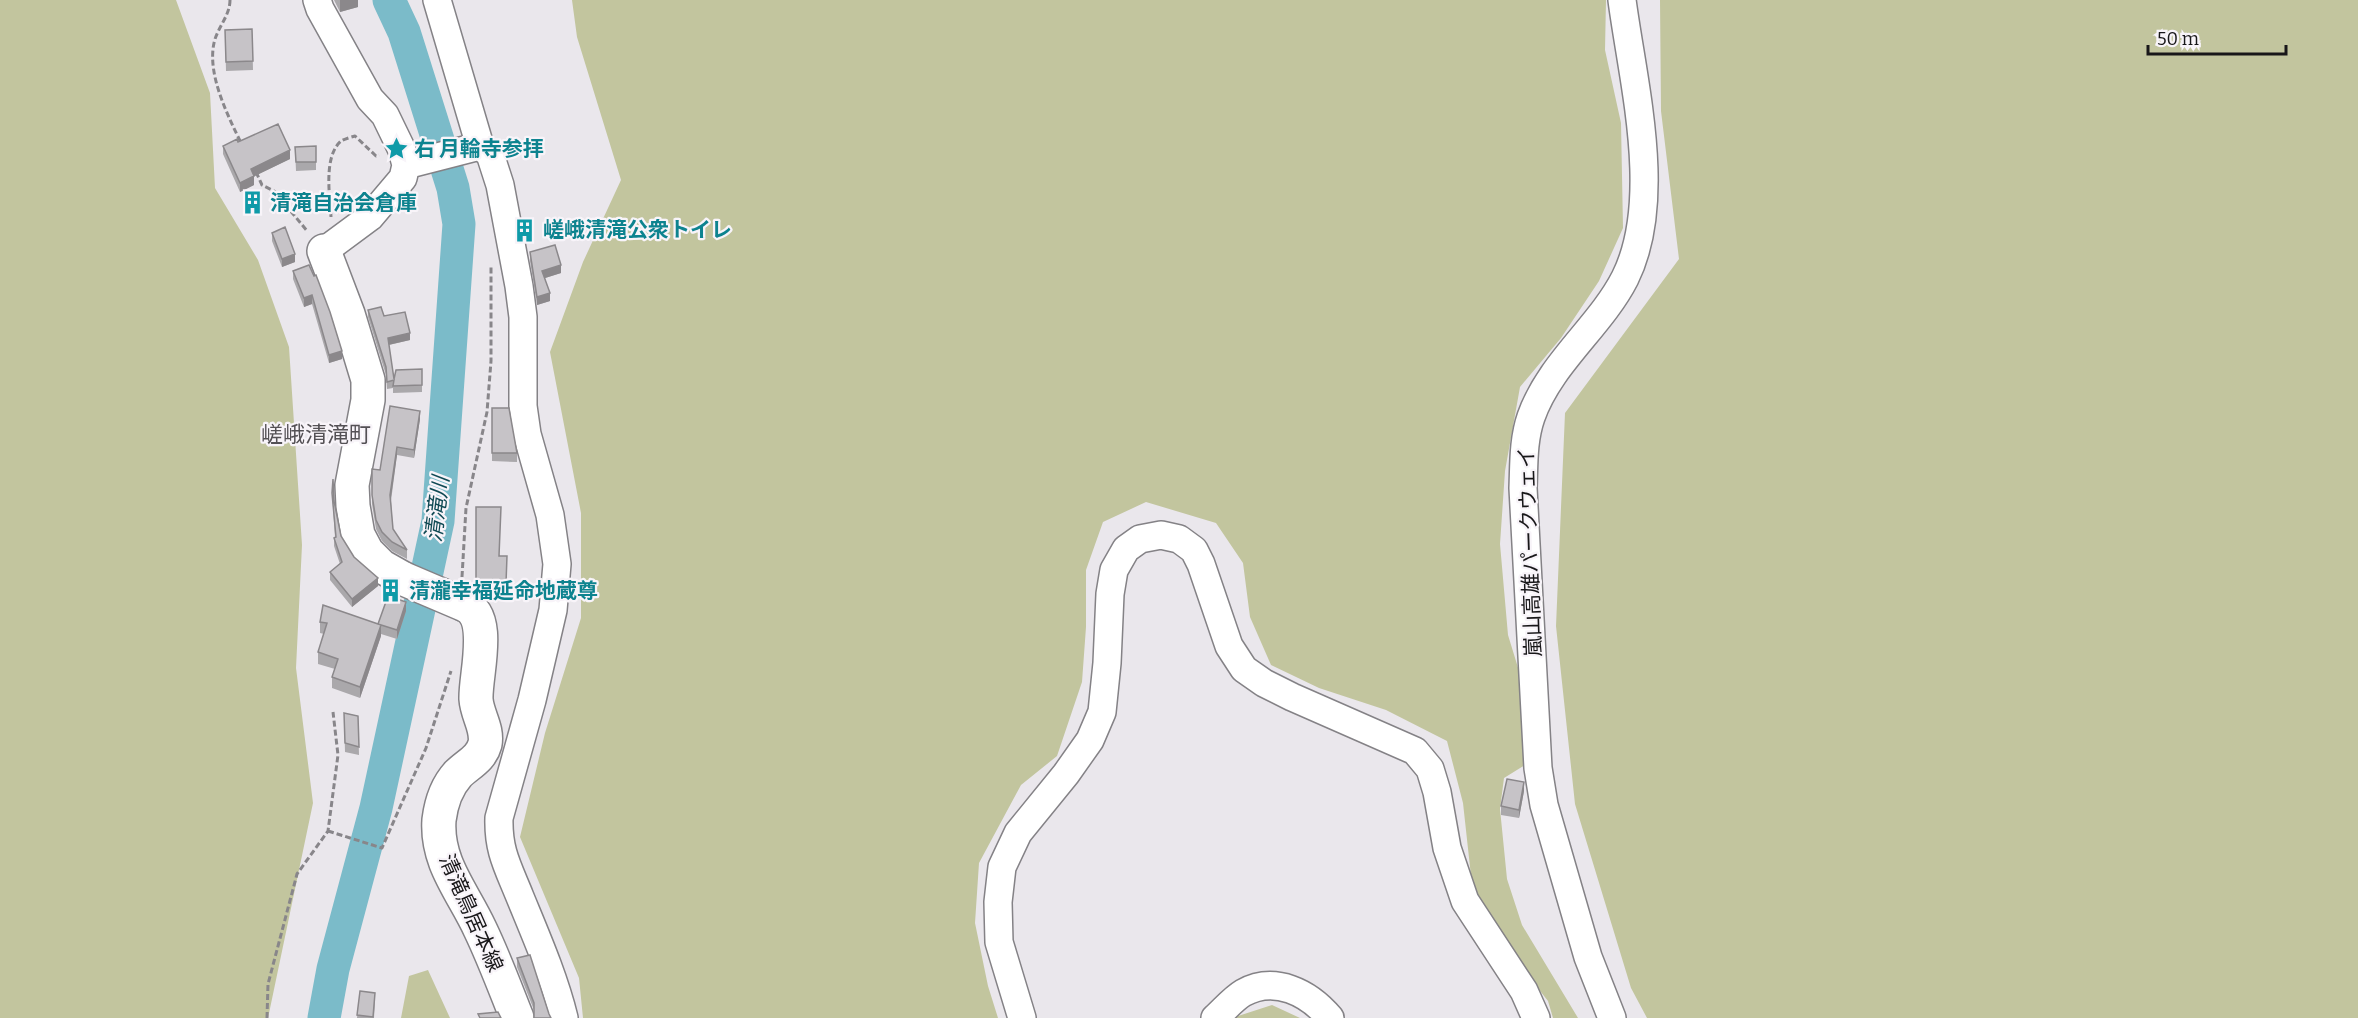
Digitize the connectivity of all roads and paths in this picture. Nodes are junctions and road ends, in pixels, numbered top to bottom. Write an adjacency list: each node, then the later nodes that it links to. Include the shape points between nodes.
1 (230, 0): 5 (path, via 230,9 214,41 212,61 214,77)
2 (317, 0): 8 (street, via 370,99 385,115)
3 (437, 0): 6 (street)
4 (1622, 0): 23 (street, 嵐山高雄パークウェイ, via 1646,178 1637,245 1610,303 1545,388 1531,416 1524,446 1523,488 1538,768 1544,805 1588,957)
5 (243, 146)
6 (478, 147): 8 (street); 18 (street, via 490,154 500,185 523,317 523,406 527,434 550,515 557,564 555,599 532,700 499,818 499,844)
7 (376, 156): 10 (path, via 355,136 342,141 334,151)
8 (408, 164): 10 (street, via 403,178 370,217)
9 (252, 165): 10 (path, via 262,185 274,191)
10 (328, 249): 17 (main road, 清滝鳥居本線, bridge, via 368,380 368,400 352,485 358,535 381,566 465,605 477,614 479,621 476,700 485,743 477,758 447,790 440,818 440,842 447,868 480,928)
11 (490, 263): 12 (path, via 488,412 466,508)
12 (462, 551)
13 (453, 665): 15 (path, via 426,748 382,848)
14 (333, 712): 15 (path, via 338,755)
15 (328, 831): 16 (path, via 297,874 268,984)
16 (267, 1018)
17 (517, 1018)
18 (564, 1018)
19 (1022, 1018): 22 (street, via 999,942 1002,867 1018,834 1090,740 1102,712 1114,570 1126,549 1140,539 1161,535 1179,539 1194,550 1229,645 1244,669 1292,697 1415,751 1430,769 1447,848 1465,901 1524,991)
20 (1215, 1018): 21 (street, via 1243,993 1265,984 1291,988 1318,1004)
21 (1330, 1018)
22 (1536, 1018)
23 (1612, 1018)

